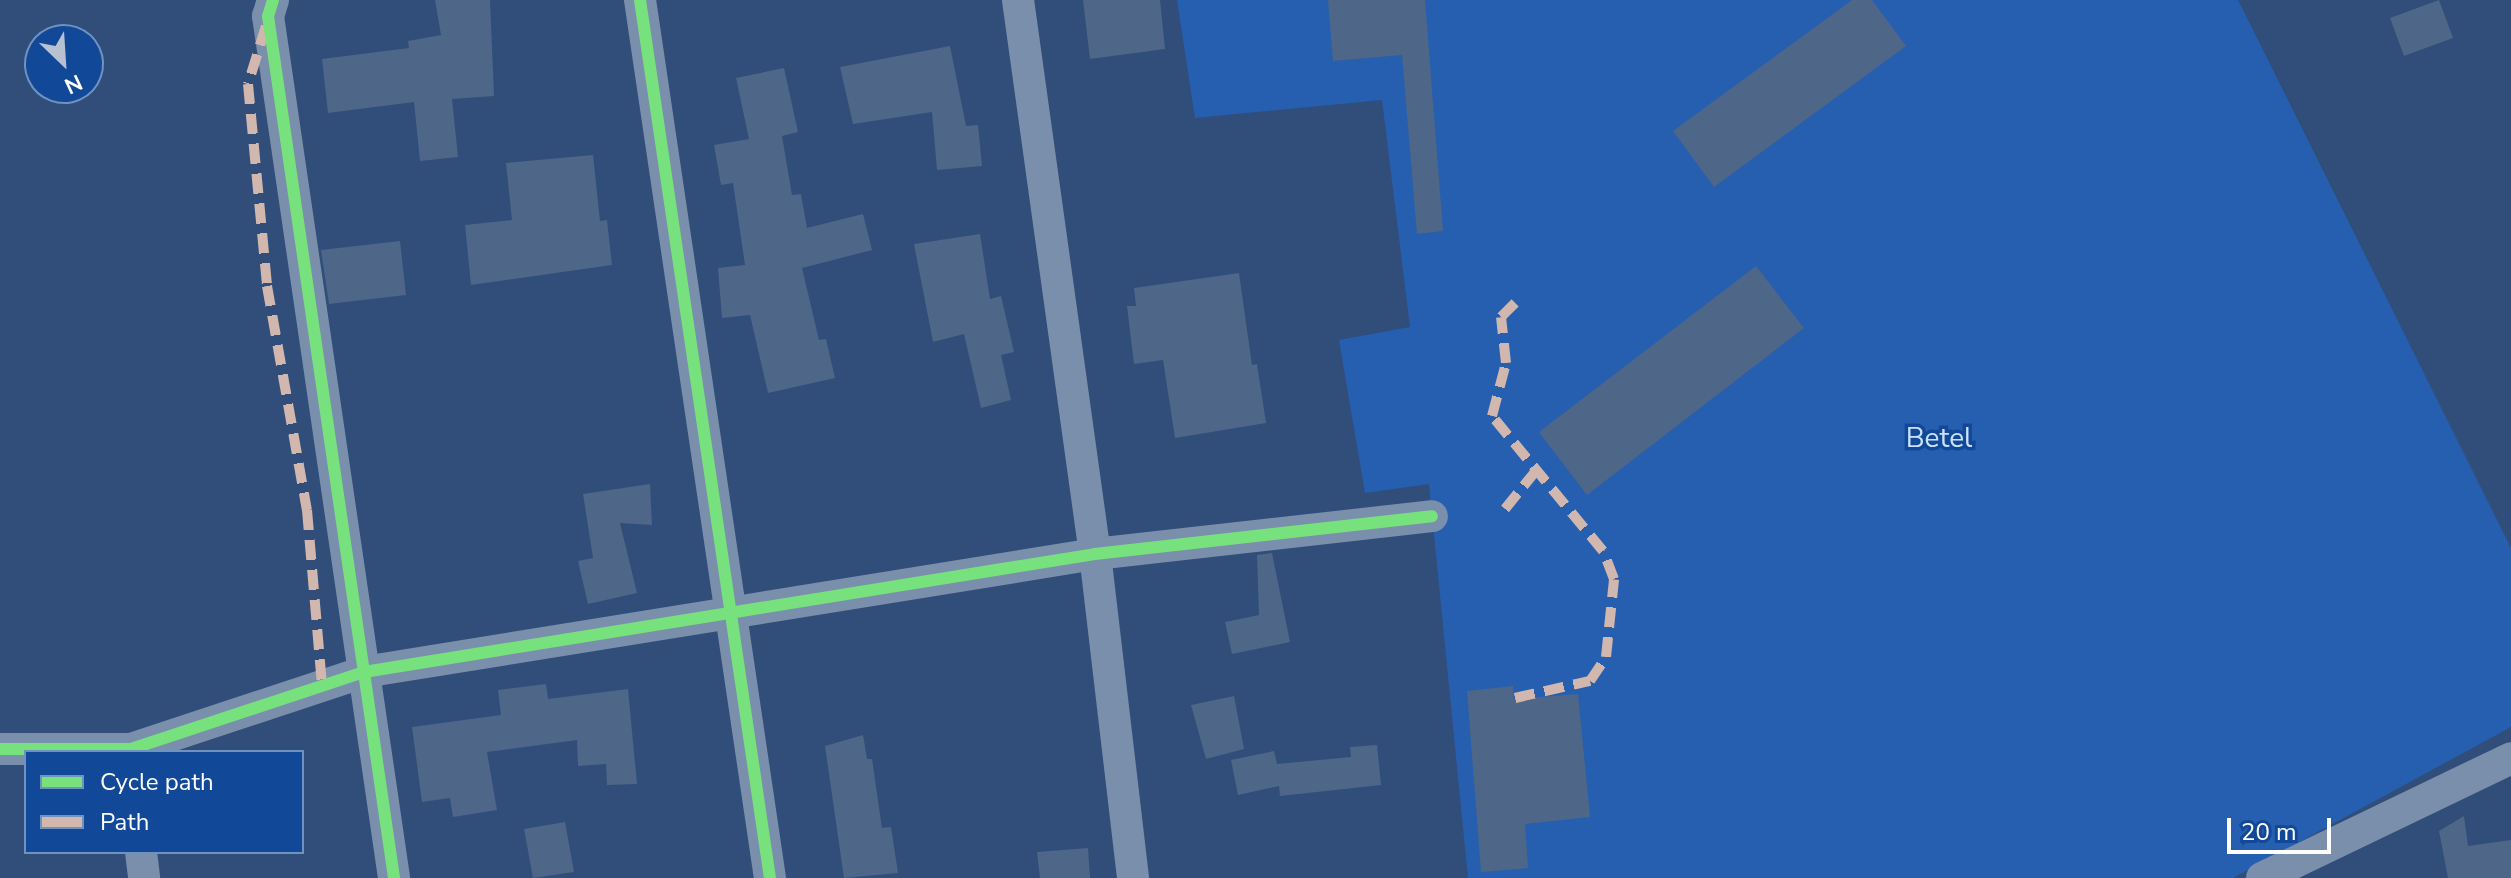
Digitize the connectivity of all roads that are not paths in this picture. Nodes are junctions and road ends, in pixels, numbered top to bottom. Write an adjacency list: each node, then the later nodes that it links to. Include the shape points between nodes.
1 (273, 0): 7 (street, via 268,16)
2 (640, 0): 6 (street)
3 (1018, 0): 5 (street)
4 (1432, 516): 5 (street)
5 (1095, 554): 6 (street); 16 (street)
6 (729, 612): 7 (street); 15 (street)
7 (364, 672): 10 (street); 14 (street)
8 (0, 749): 9 (street)
9 (66, 750)
10 (134, 750)
11 (2511, 758): 17 (street)
12 (141, 854): 13 (street)
13 (144, 878)
14 (394, 878)
15 (770, 878)
16 (1133, 878)
17 (2262, 878)

